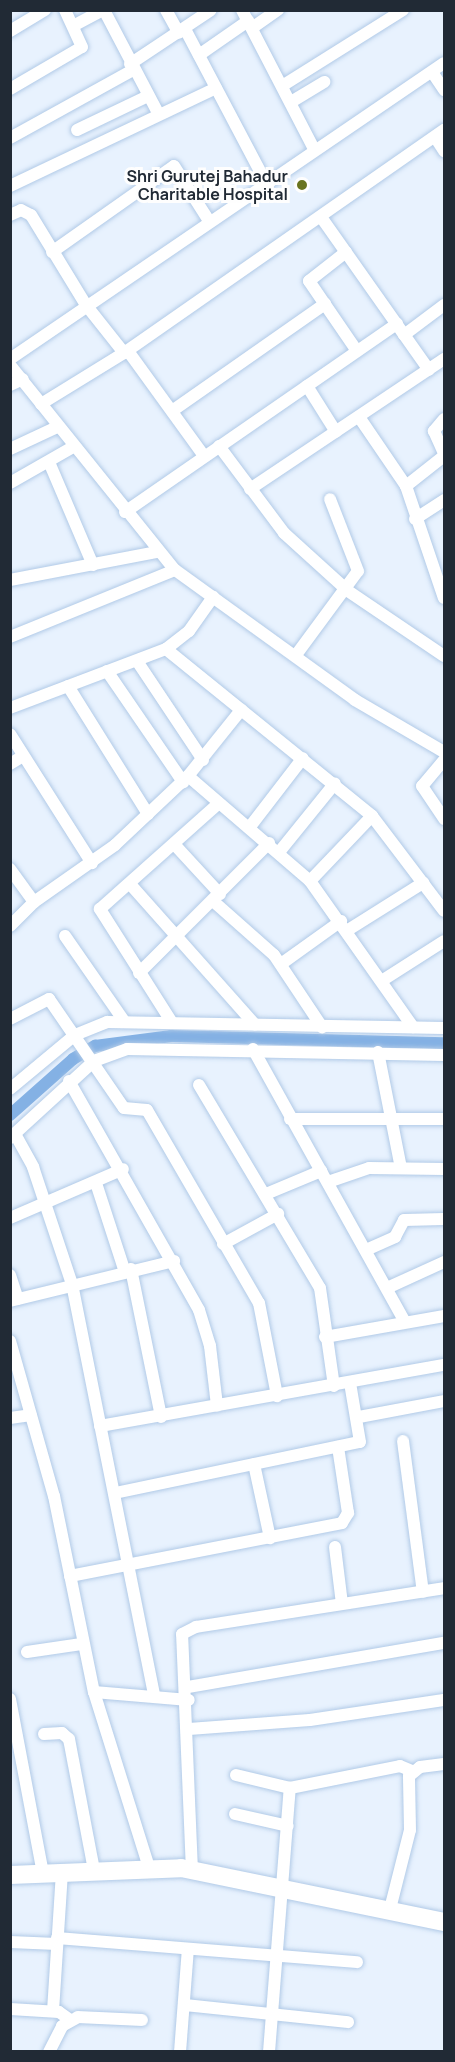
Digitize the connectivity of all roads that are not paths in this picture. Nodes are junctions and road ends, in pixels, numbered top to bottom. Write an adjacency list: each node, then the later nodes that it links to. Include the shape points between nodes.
1 (45, 10): 10 (street)
2 (65, 10): 9 (street)
3 (104, 10): 9 (street); 14 (street)
4 (166, 10): 11 (street)
5 (211, 10): 11 (street)
6 (278, 10): 8 (street)
7 (403, 10): 17 (street)
8 (247, 20): 12 (street); 17 (street)
9 (73, 26): 19 (street, via 82,47)
10 (10, 31)
11 (182, 31): 12 (street); 14 (street)
12 (199, 55): 18 (street)
13 (444, 63): 15 (street)
14 (131, 67): 21 (street); 26 (street)
15 (432, 72): 20 (street); 27 (street)
16 (324, 82): 22 (street)
17 (282, 86): 22 (street)
18 (216, 88): 23 (street); 29 (street)
19 (10, 89)
20 (444, 90)
21 (148, 96): 23 (street); 24 (street)
22 (291, 102): 27 (street)
23 (158, 112): 30 (street)
24 (77, 130)
25 (440, 134): 28 (street); 32 (street)
26 (10, 138)
27 (314, 148): 29 (street)
28 (444, 151)
29 (265, 181): 33 (street)
30 (10, 186)
31 (11, 212): 34 (street, via 31,215)
32 (321, 217): 35 (street); 42 (street)
33 (209, 221): 34 (street, via 174,166); 37 (street)
34 (52, 252): 37 (street)
35 (346, 252): 36 (street, via 310,278); 39 (street)
36 (325, 304): 41 (street); 51 (street)
37 (86, 305): 42 (street); 43 (street)
38 (444, 306): 40 (street)
39 (396, 324): 40 (street); 41 (street)
40 (404, 335): 46 (street)
41 (357, 351): 49 (street)
42 (126, 352): 50 (street); 51 (street)
43 (10, 359)
44 (444, 359): 46 (street)
45 (10, 365): 47 (street)
46 (429, 370): 52 (street)
47 (23, 379): 48 (street); 50 (street)
48 (10, 385)
49 (307, 386): 55 (street); 56 (street)
50 (41, 404): 54 (street)
51 (172, 411): 60 (street)
52 (359, 417): 55 (street); 63 (street)
53 (444, 419): 59 (street, via 434,431)
54 (57, 427): 57 (street); 58 (street)
55 (336, 432): 64 (street)
56 (219, 446): 60 (street); 64 (street)
57 (73, 447): 61 (street); 67 (street)
58 (10, 449)
59 (444, 454): 63 (street)
60 (204, 456): 67 (street)
61 (49, 462): 62 (street); 70 (street)
62 (10, 483)
63 (406, 486): 68 (street)
64 (250, 489): 73 (street, via 277,525)
65 (330, 499): 73 (street, via 357,560 357,579)
66 (444, 500): 68 (street)
67 (125, 512): 69 (street)
68 (415, 519): 75 (street)
69 (157, 552): 70 (street); 71 (street)
70 (93, 565): 72 (street)
71 (175, 570): 74 (street); 76 (street)
72 (10, 580)
73 (348, 591): 78 (street); 79 (street)
74 (213, 597): 77 (street, via 189,631); 78 (street)
75 (444, 598)
76 (10, 637)
77 (166, 649): 80 (street); 84 (street)
78 (296, 655): 86 (street, via 369,709)
79 (444, 656)
80 (137, 660): 81 (street); 89 (street)
81 (107, 671): 82 (street); 92 (street)
82 (68, 686): 83 (street); 95 (street)
83 (10, 708)
84 (241, 710): 88 (street); 89 (street)
85 (10, 734): 87 (street)
86 (444, 752)
87 (22, 756): 91 (street); 102 (street)
88 (303, 758): 93 (street); 98 (street)
89 (203, 760): 92 (street)
90 (444, 760): 97 (street, via 422,786)
91 (10, 764)
92 (185, 779): 94 (street); 95 (street)
93 (335, 783): 96 (street); 101 (street)
94 (219, 803): 98 (street); 100 (street)
95 (148, 814): 102 (street)
96 (372, 816): 104 (street); 105 (street)
97 (444, 819)
98 (249, 828): 99 (street)
99 (269, 843): 101 (street); 107 (street)
100 (174, 844): 106 (street); 107 (street)
101 (280, 851): 104 (street)
102 (92, 863): 108 (street)
103 (10, 868): 108 (street)
104 (310, 881): 111 (street)
105 (423, 883): 109 (street); 111 (street)
106 (130, 884): 113 (street); 116 (street, via 100,913)
107 (216, 898): 113 (street); 115 (street)
108 (34, 902): 110 (street)
109 (444, 911)
110 (10, 926)
111 (344, 926): 115 (street); 117 (street)
112 (65, 936): 119 (street)
113 (178, 939): 116 (street); 121 (street)
114 (444, 941): 117 (street)
115 (280, 964): 122 (street)
116 (139, 973): 120 (street)
117 (383, 980): 123 (street)
118 (10, 1019): 125 (street, via 49,999)
119 (123, 1020): 120 (street); 125 (street)
120 (171, 1021): 121 (street)
121 (255, 1025): 122 (street)
122 (322, 1027): 123 (street)
123 (413, 1027): 124 (street)
124 (444, 1028)
125 (77, 1040): 129 (street); 132 (street)
126 (253, 1049): 127 (street); 129 (street, via 160,1046); 134 (street)
127 (378, 1052): 128 (street); 133 (street)
128 (444, 1054)
129 (91, 1058): 130 (street); 148 (street, via 127,1110 147,1110)
130 (69, 1081): 136 (street); 138 (street)
131 (200, 1085): 143 (street)
132 (10, 1089)
133 (388, 1118): 134 (street); 135 (street); 137 (street)
134 (290, 1119): 140 (street)
135 (444, 1119)
136 (13, 1136): 144 (street)
137 (401, 1168): 139 (street); 141 (street, via 369,1168)
138 (123, 1169): 142 (street); 150 (street)
139 (444, 1169)
140 (321, 1171): 141 (street); 143 (street)
141 (328, 1182): 149 (street)
142 (96, 1184): 144 (street); 152 (street)
143 (266, 1194): 145 (street)
144 (45, 1204): 146 (street); 154 (street)
145 (278, 1214): 148 (street); 159 (street, via 324,1296 320,1315)
146 (10, 1218)
147 (444, 1219): 149 (street, via 404,1221 395,1237)
148 (223, 1244): 164 (street, via 262,1310)
149 (366, 1250): 155 (street)
150 (174, 1261): 152 (street); 166 (street, via 207,1334)
151 (444, 1262): 155 (street)
152 (128, 1270): 154 (street); 168 (street)
153 (10, 1275): 156 (street)
154 (72, 1284): 156 (street); 171 (street)
155 (387, 1288): 158 (street)
156 (14, 1300)
157 (444, 1316): 158 (street)
158 (405, 1322): 159 (street)
159 (325, 1337): 163 (street)
160 (10, 1341): 167 (street)
161 (444, 1365): 162 (street)
162 (350, 1383): 163 (street); 169 (street)
163 (334, 1386): 164 (street)
164 (277, 1396): 166 (street)
165 (444, 1401): 169 (street)
166 (217, 1406): 168 (street)
167 (31, 1414): 170 (street); 179 (street)
168 (161, 1417): 171 (street)
169 (359, 1417): 173 (street, via 362,1439)
170 (10, 1418)
171 (100, 1426): 175 (street)
172 (403, 1441): 181 (street)
173 (338, 1447): 174 (street); 176 (street, via 345,1520)
174 (254, 1464): 175 (street); 176 (street)
175 (115, 1493): 178 (street)
176 (270, 1538): 178 (street)
177 (335, 1547): 182 (street)
178 (129, 1565): 179 (street); 188 (street)
179 (69, 1576): 184 (street)
180 (444, 1588): 181 (street)
181 (423, 1592): 182 (street)
182 (342, 1604): 187 (street, via 187,1630 180,1641)
183 (444, 1643): 187 (street)
184 (81, 1644): 185 (street); 186 (street)
185 (27, 1652)
186 (94, 1692): 188 (street); 199 (street)
187 (188, 1694): 188 (street); 191 (street)
188 (154, 1696)
189 (10, 1699): 203 (street)
190 (444, 1700): 191 (street, via 310,1720)
191 (189, 1729): 201 (street)
192 (44, 1734): 200 (street, via 62,1733 69,1739)
193 (444, 1764): 194 (street)
194 (412, 1771): 196 (street, via 400,1766); 206 (street, via 410,1830)
195 (236, 1775): 196 (street)
196 (290, 1788): 198 (street)
197 (235, 1814): 198 (street)
198 (288, 1826): 205 (street)
199 (149, 1867): 200 (street); 201 (street)
200 (94, 1870): 202 (street)
201 (192, 1870): 205 (street)
202 (62, 1872): 203 (street); 208 (street)
203 (43, 1874): 204 (street)
204 (10, 1875)
205 (284, 1887): 206 (street); 211 (street)
206 (390, 1909): 207 (street)
207 (444, 1922)
208 (57, 1941): 209 (street); 210 (street); 215 (street)
209 (10, 1942)
210 (188, 1949): 211 (street); 213 (street)
211 (279, 1955): 212 (street); 216 (street)
212 (357, 1962)
213 (185, 2005): 216 (street); 221 (street)
214 (10, 2008): 215 (street)
215 (52, 2011): 217 (street)
216 (273, 2013): 219 (street); 222 (street)
217 (70, 2020): 218 (street); 220 (street)
218 (142, 2020)
219 (348, 2022)
220 (49, 2052)
221 (180, 2052)
222 (269, 2052)

